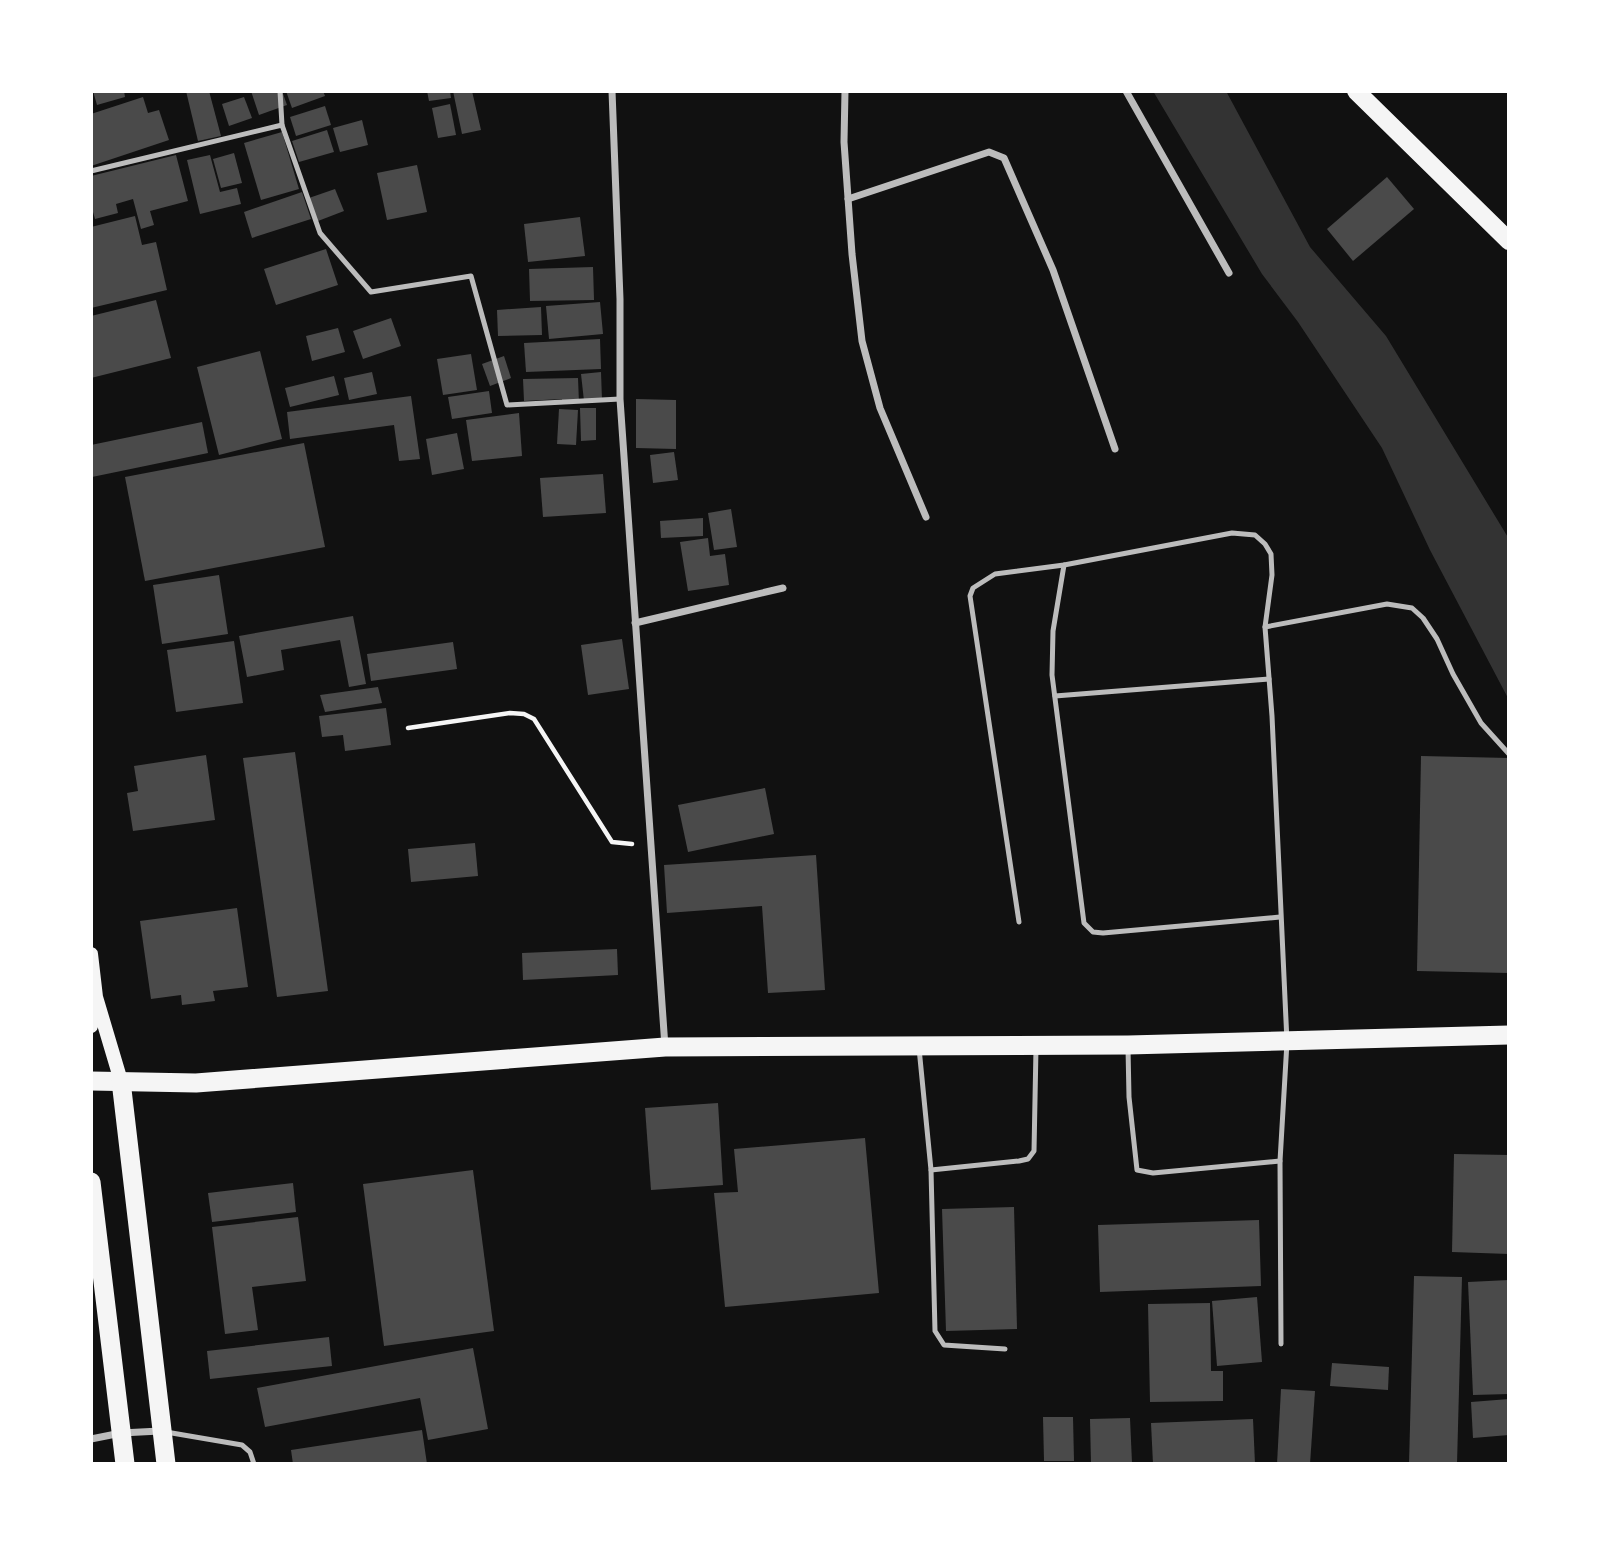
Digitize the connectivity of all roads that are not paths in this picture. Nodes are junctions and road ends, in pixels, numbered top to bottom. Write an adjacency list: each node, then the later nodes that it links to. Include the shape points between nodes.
1 (279, 91): 6 (lane)
2 (612, 91): 11 (street, via 621,299)
3 (845, 91): 8 (street)
4 (1126, 91): 10 (street)
5 (1356, 91): 9 (main road)
6 (282, 125): 7 (lane); 11 (lane, via 320,233 371,292 471,276 507,405)
7 (91, 171)
8 (848, 199): 12 (street, via 989,152 1004,158 1053,270); 13 (street, via 862,341 880,408)
9 (1509, 241)
10 (1229, 273)
11 (620, 399): 16 (street)
12 (1115, 449)
13 (926, 517)
14 (1065, 565): 17 (lane, via 1232,533 1255,535 1271,554); 19 (lane, via 1053,631); 22 (lane, via 995,574 973,588 970,596)
15 (783, 588): 16 (street)
16 (635, 623): 31 (street)
17 (1265, 627): 18 (lane); 20 (lane, via 1387,604 1412,608 1437,639 1481,723)
18 (1269, 678): 19 (lane); 21 (lane)
19 (1055, 696): 21 (lane, via 1082,911 1089,930 1102,933)
20 (1509, 754)
21 (1280, 917): 27 (lane)
22 (1019, 922)
23 (91, 954): 24 (main road)
24 (96, 997): 25 (main road); 33 (main road)
25 (91, 1026)
26 (1509, 1035): 27 (highway)
27 (1287, 1042): 29 (highway); 34 (lane)
28 (1036, 1045): 29 (highway); 30 (highway); 35 (lane, via 1032,1155 1019,1161)
29 (1128, 1045): 34 (lane, via 1137,1170 1153,1173)
30 (919, 1046): 31 (highway); 35 (lane)
31 (665, 1047): 33 (highway, via 196,1083)
32 (91, 1081): 33 (highway)
33 (121, 1081): 39 (highway)
34 (1280, 1161): 37 (lane)
35 (931, 1170): 38 (lane, via 935,1331 944,1345)
36 (91, 1182): 40 (highway)
37 (1280, 1343)
38 (1005, 1349)
39 (163, 1431): 40 (street); 43 (highway); 44 (lane, via 242,1445)
40 (121, 1433): 41 (street); 42 (highway)
41 (91, 1439)
42 (125, 1464)
43 (166, 1464)
44 (254, 1464)

